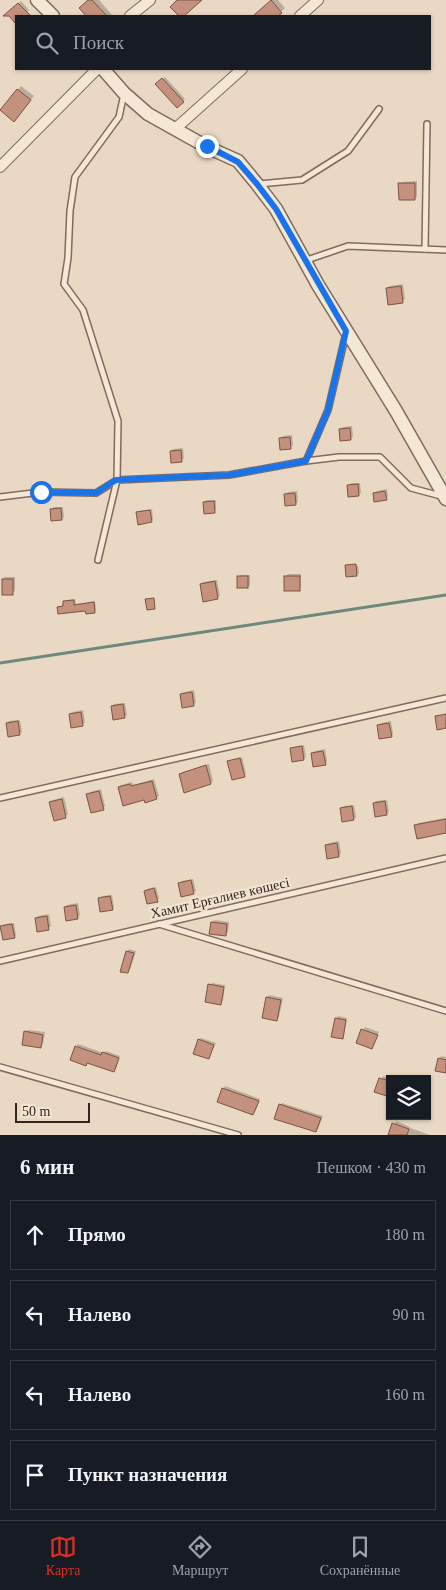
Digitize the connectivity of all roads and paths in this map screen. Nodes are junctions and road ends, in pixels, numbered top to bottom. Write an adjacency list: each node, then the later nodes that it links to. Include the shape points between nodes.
1 (37, 0): 4 (street)
2 (150, 0): 5 (street)
3 (318, 0): 6 (street)
4 (52, 15)
5 (131, 15)
6 (301, 15)
7 (96, 70): 14 (street)
8 (104, 70): 10 (street)
9 (241, 70): 13 (street)
10 (124, 93): 13 (street, via 148,114); 21 (lane, via 119,117 75,177 64,284 83,310 118,421)
11 (379, 110): 15 (lane, via 348,151 302,180)
12 (427, 124): 16 (lane)
13 (175, 129): 15 (street, via 238,162)
14 (0, 167)
15 (257, 184): 18 (street, via 276,209)
16 (425, 249): 17 (lane); 18 (lane, via 348,246)
17 (446, 250)
18 (304, 261): 19 (street)
19 (346, 331): 20 (lane, via 328,410); 23 (street)
20 (306, 461): 21 (lane, via 229,475); 23 (lane, via 380,457 410,488)
21 (116, 480): 22 (lane, via 96,493 41,492); 24 (lane)
22 (0, 498)
23 (445, 498)
24 (98, 560)
25 (446, 698): 26 (lane)
26 (0, 798)
27 (446, 858): 28 (lane, Хамит Ерғалиев көшесі)
28 (159, 924): 29 (lane, Хамит Ерғалиев көшесі); 30 (lane)
29 (0, 961)
30 (446, 1011)
31 (0, 1067): 32 (lane)
32 (238, 1135)

